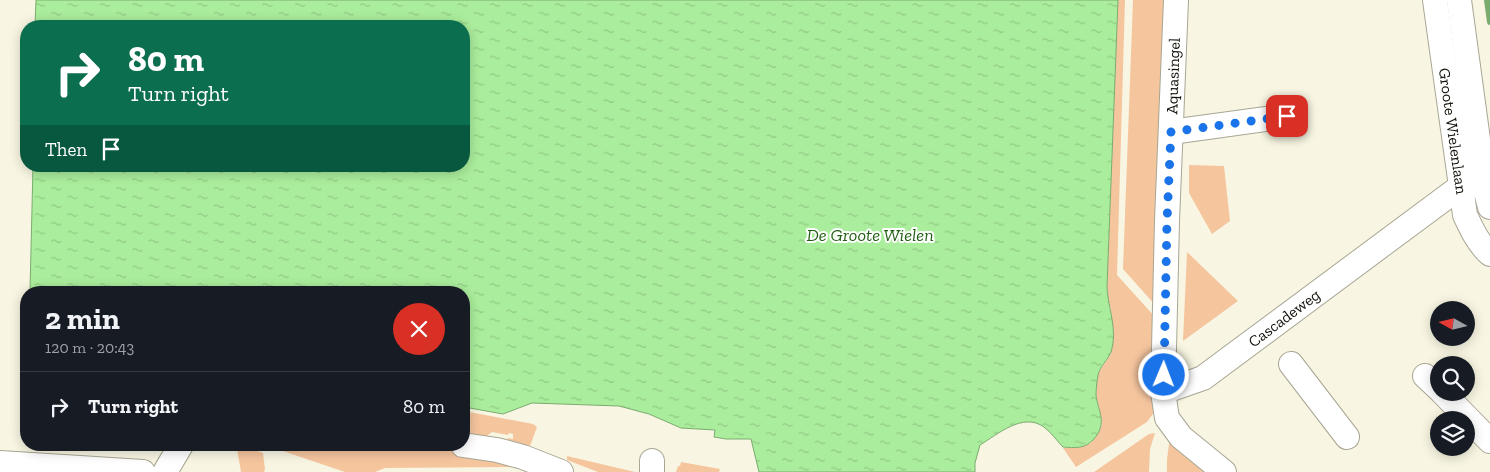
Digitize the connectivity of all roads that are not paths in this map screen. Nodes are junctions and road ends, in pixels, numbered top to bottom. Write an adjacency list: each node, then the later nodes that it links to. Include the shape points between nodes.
1 (1176, 0): 5 (street, Aquasingel)
2 (1435, 0): 7 (street, Groote Wielenlaan)
3 (1459, 0): 6 (street, Groote Wielenlaan)
4 (1287, 116): 5 (street)
5 (1171, 132): 11 (street, Aquasingel)
6 (1487, 183): 7 (street, Cascadeweg); 8 (street, Groote Wielenlaan)
7 (1460, 187): 9 (street, Groote Wielenlaan, via 1465,215 1472,231); 11 (street, Cascadeweg, via 1203,378)
8 (1490, 207)
9 (1490, 254)
10 (1291, 364): 13 (street)
11 (1164, 392): 21 (street, via 1167,418 1181,437)
12 (1451, 401): 14 (street)
13 (1347, 438)
14 (1490, 441)
15 (470, 446): 20 (street, via 522,457)
16 (178, 451): 19 (street)
17 (0, 463): 18 (street)
18 (143, 472)
19 (166, 472)
20 (561, 472)
21 (1224, 472)

